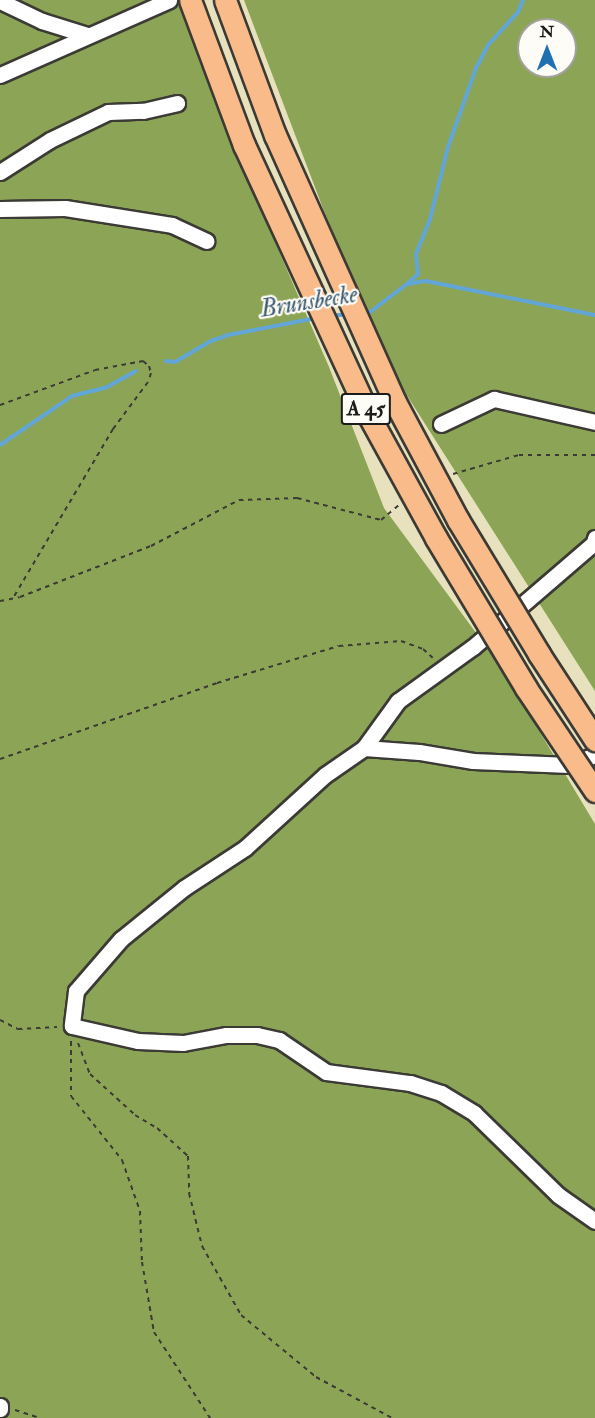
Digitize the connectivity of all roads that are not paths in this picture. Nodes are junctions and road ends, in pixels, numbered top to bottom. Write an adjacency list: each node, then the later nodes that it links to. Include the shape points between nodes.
1 (169, 0): 5 (lane)
2 (190, 0): 17 (highway, A 45, bridge, via 244,145 369,417 520,678)
3 (225, 0): 14 (highway, A 45, bridge, via 275,135 395,402 458,520)
4 (0, 1): 5 (lane, via 42,21)
5 (87, 35): 6 (lane)
6 (0, 75)
7 (177, 103): 8 (lane, via 143,111 108,112 50,140)
8 (0, 172)
9 (0, 209): 10 (lane, via 65,208 172,225)
10 (206, 241)
11 (595, 422): 12 (lane, via 494,399)
12 (441, 424)
13 (595, 538): 15 (lane, via 594,543 482,640 398,701)
14 (595, 740)
15 (364, 748): 16 (lane, via 473,761 569,765); 18 (lane, via 325,775 245,848 184,888 121,939 76,991 72,1026 149,1041 183,1043 226,1035 257,1035 279,1040 326,1072 410,1083 441,1093 474,1113 558,1195)
16 (595, 754)
17 (595, 791)
18 (595, 1221)

